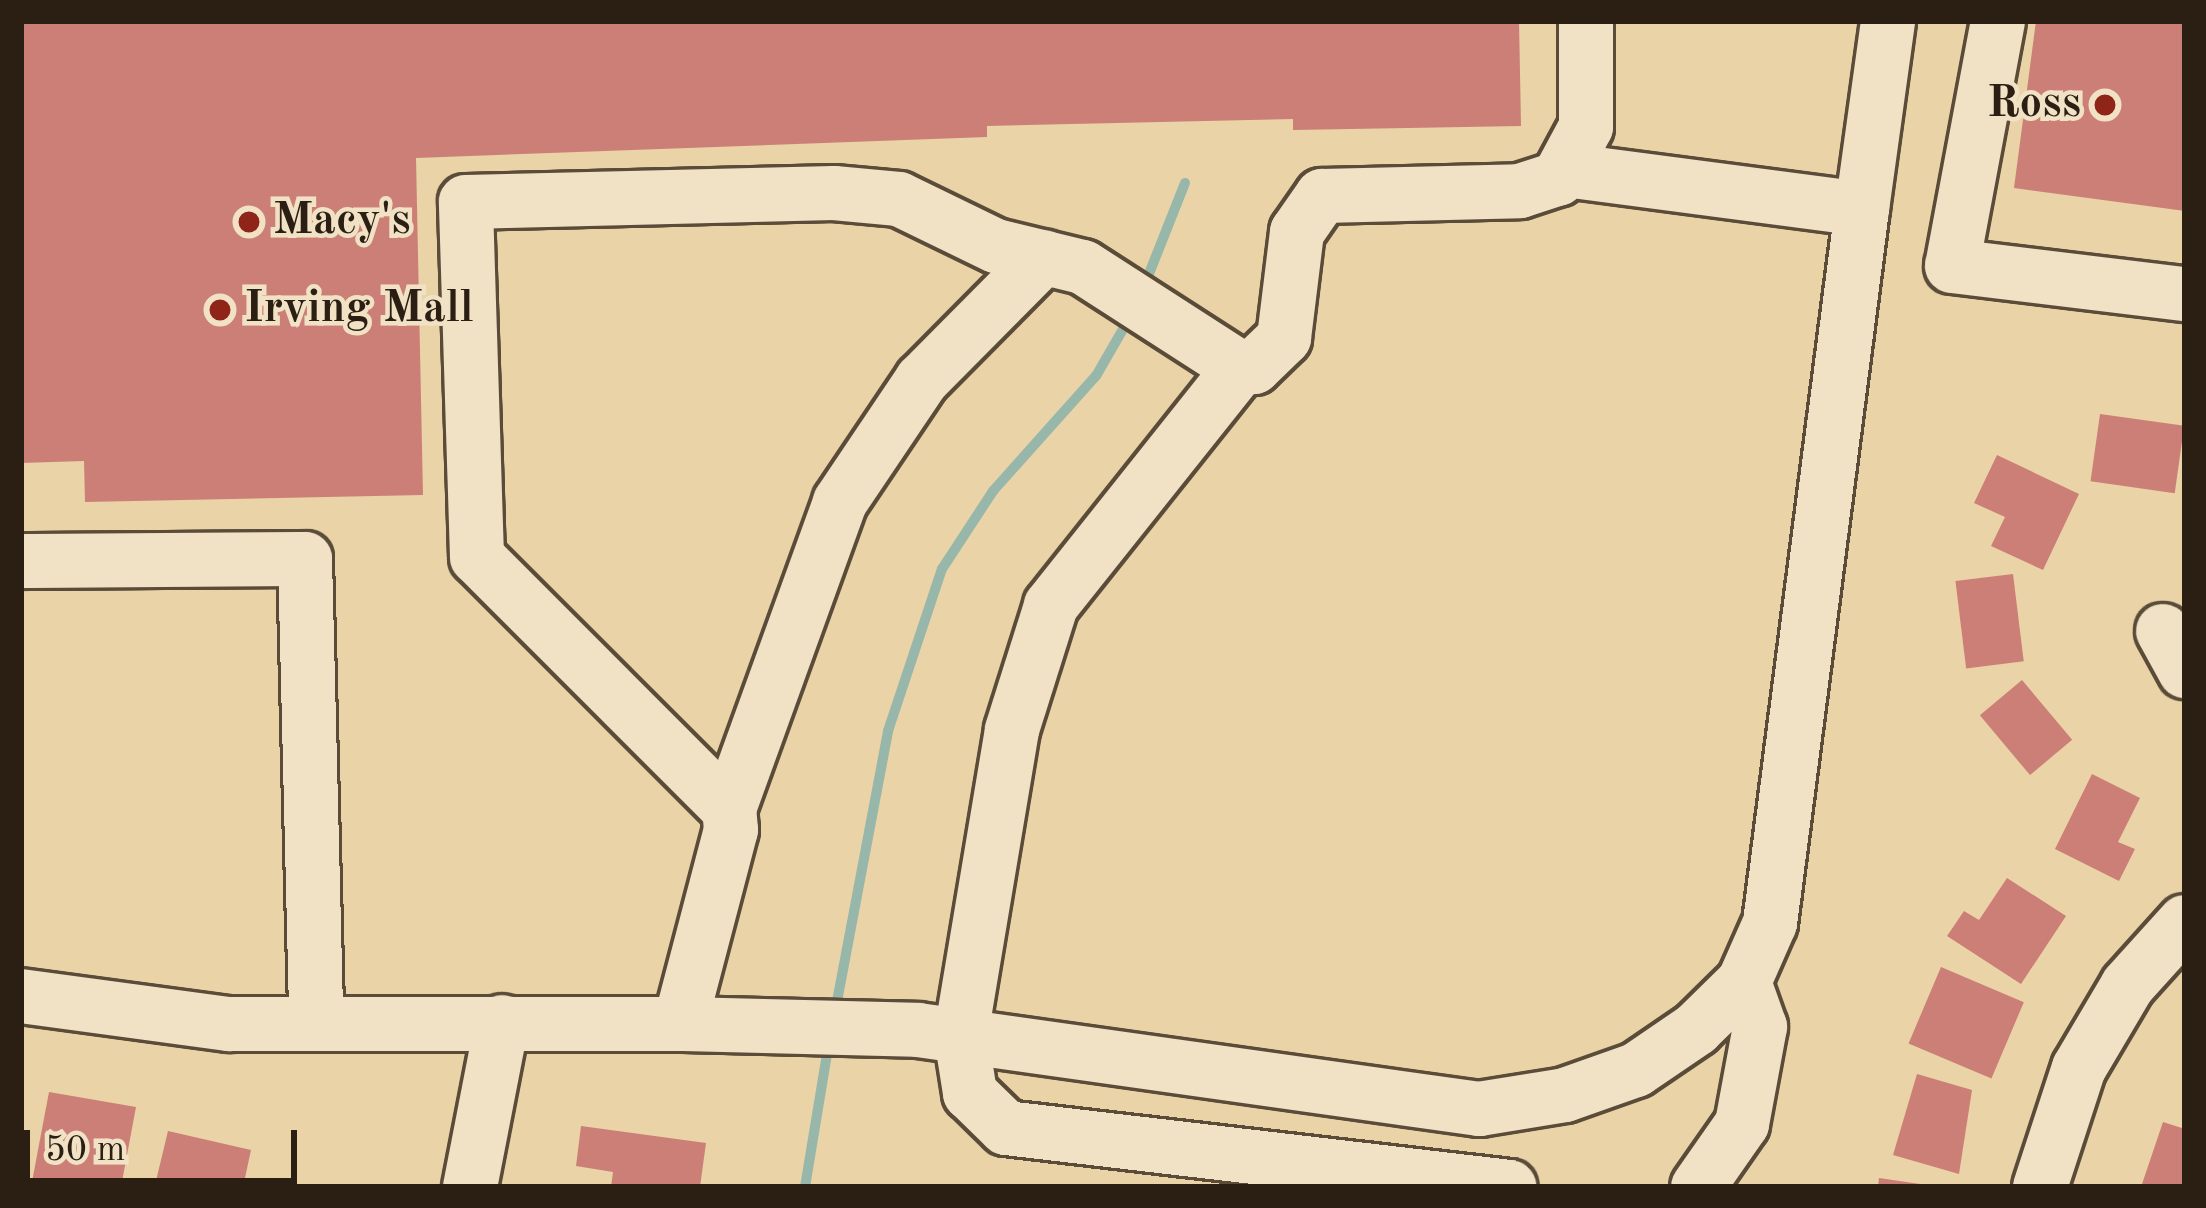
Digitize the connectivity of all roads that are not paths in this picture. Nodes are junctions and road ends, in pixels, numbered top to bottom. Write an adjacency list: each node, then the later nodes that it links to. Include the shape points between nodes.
1 (1586, 21): 4 (street, via 1586,128)
2 (1888, 21): 5 (street)
3 (1998, 21): 7 (street, via 1952,266)
4 (1565, 170): 5 (street); 8 (street, via 1533,190 1322,196 1298,232 1284,338 1268,360)
5 (1862, 209): 12 (street, via 1770,923)
6 (1044, 257): 8 (street, via 1106,280); 10 (street, via 922,380 840,502); 10 (street, via 995,246 917,206 877,196 466,202 477,557)
7 (2185, 295)
8 (1240, 368): 17 (street, via 1051,606 1012,730)
9 (21, 561): 15 (street, via 305,560)
10 (728, 809): 16 (street, via 731,830)
11 (2185, 922): 21 (street, via 2128,985 2079,1068)
12 (1744, 982): 17 (street, via 1696,1029 1636,1070 1565,1095 1479,1109); 20 (street, via 1760,1027 1742,1124)
13 (21, 996): 15 (street, via 201,1022)
14 (502, 1022): 15 (street); 16 (street); 18 (street)
15 (316, 1023)
16 (680, 1024): 17 (street)
17 (939, 1033): 19 (street, via 970,1093 1006,1128)
18 (470, 1187)
19 (1510, 1187)
20 (1698, 1187)
21 (2040, 1187)

